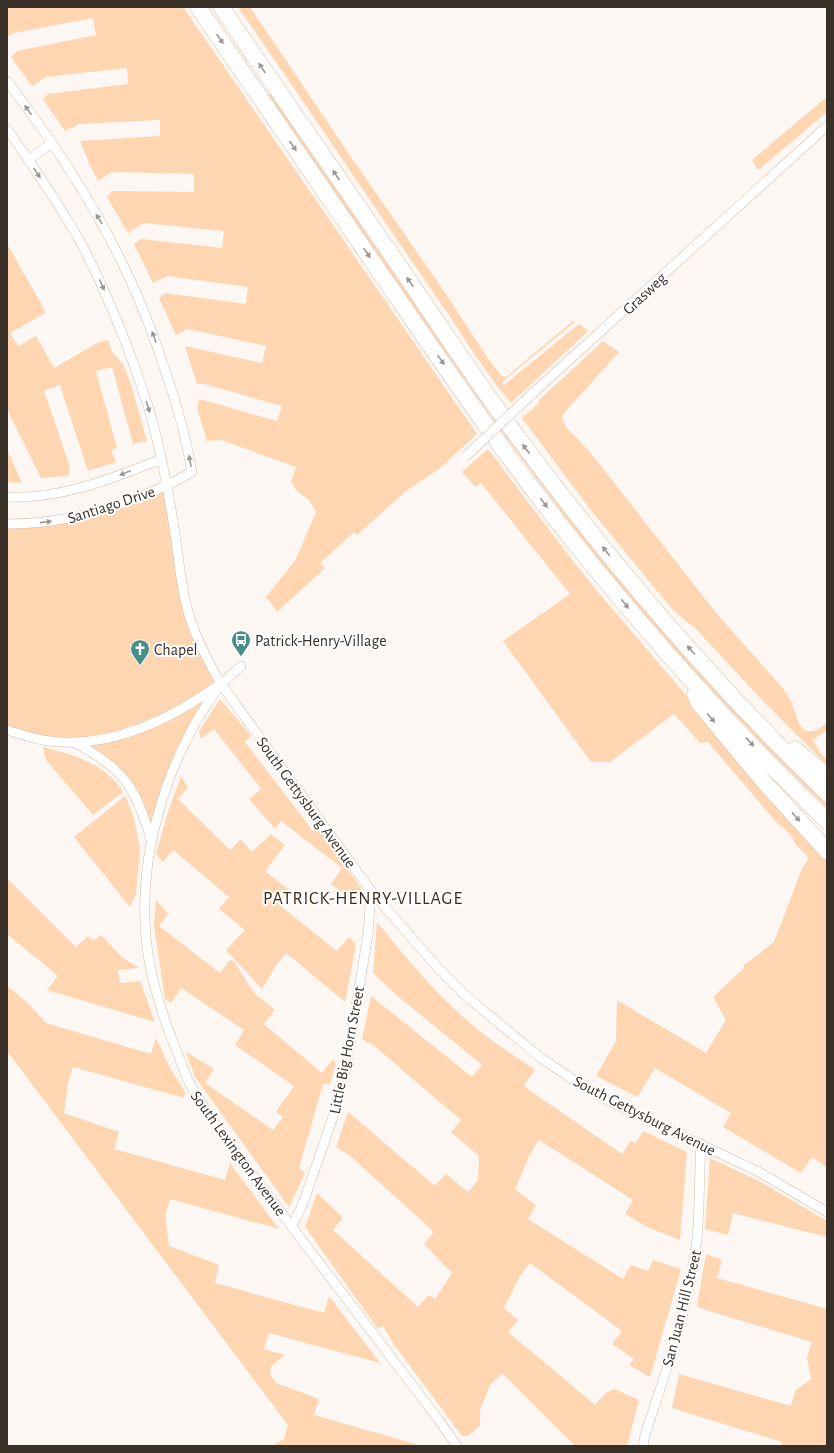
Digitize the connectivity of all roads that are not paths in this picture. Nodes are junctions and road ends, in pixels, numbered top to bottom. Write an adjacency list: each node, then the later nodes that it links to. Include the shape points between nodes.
1 (198, 7): 14 (highway, one-way to 14, via 520,472 632,612)
2 (221, 7): 15 (highway, one-way to 2, via 621,569 521,442)
3 (7, 81): 6 (street, one-way to 3)
4 (827, 126): 9 (street, Grasweg, bridge)
5 (7, 129): 7 (street, South Gettysburg Avenue)
6 (52, 143): 7 (street); 10 (street, Santiago Drive, one-way to 6, via 192,472 176,402 151,329 126,271 102,224)
7 (28, 160): 8 (street, South Gettysburg Avenue, one-way to 8, via 80,243 98,277 127,344 152,418)
8 (162, 459): 10 (street, South Gettysburg Avenue); 11 (street, Santiago Drive, one-way to 11, via 120,476 71,491 26,498)
9 (463, 459)
10 (167, 486): 12 (street, Santiago Drive, one-way to 10, via 78,517); 16 (street, South Gettysburg Avenue, via 180,577 190,620 207,660)
11 (7, 497)
12 (7, 524)
13 (241, 666): 16 (street)
14 (685, 673): 21 (highway, one-way to 21); 23 (highway, one-way to 23, via 698,702 765,783)
15 (717, 679): 19 (highway, via 754,707 791,746); 20 (highway)
16 (221, 684): 18 (street, via 184,707 141,728 105,738); 22 (street, South Lexington Avenue, via 204,706 182,748 164,795); 24 (street, South Gettysburg Avenue)
17 (7, 730): 18 (street, via 43,740)
18 (72, 742): 22 (street, via 98,756 122,776 133,790 144,814)
19 (827, 776)
20 (827, 793)
21 (827, 821)
22 (152, 843): 27 (street, South Lexington Avenue, via 147,875 146,928 148,953 163,1019 189,1082 230,1145)
23 (827, 851)
24 (371, 891): 25 (street, South Gettysburg Avenue, via 438,968 467,997 541,1058 606,1099); 27 (street, Little Big Horn Street, via 368,934 346,1068 332,1120 302,1206)
25 (700, 1144): 26 (street, South Gettysburg Avenue, via 761,1173); 29 (street, San Juan Hill Street, via 697,1238 687,1296)
26 (827, 1212)
27 (292, 1226): 28 (street, South Lexington Avenue)
28 (457, 1446)
29 (643, 1446)

